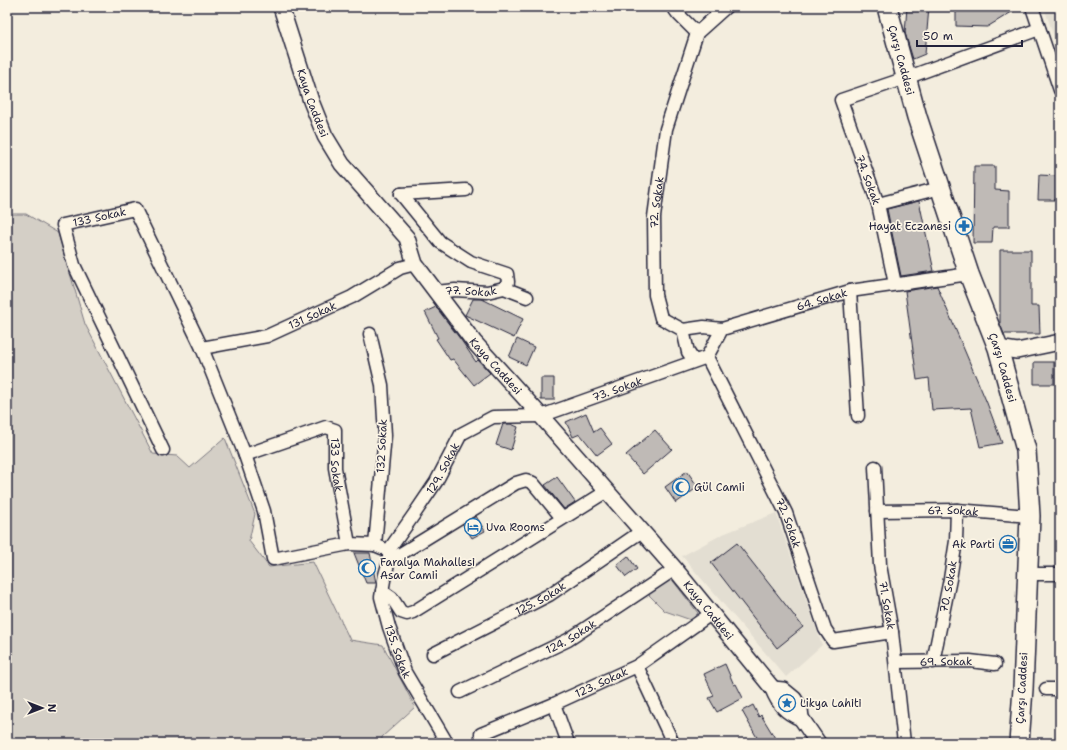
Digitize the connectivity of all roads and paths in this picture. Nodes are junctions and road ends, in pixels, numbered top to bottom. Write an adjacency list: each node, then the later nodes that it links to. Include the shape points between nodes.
1 (281, 7): 13 (street, Kaya Caddesi, via 325,136 342,164 407,238)
2 (673, 7): 7 (street)
3 (726, 7): 7 (street)
4 (888, 7): 8 (main road, Çarşı Caddesi)
5 (1032, 7): 6 (street)
6 (1039, 29): 8 (street); 9 (street)
7 (697, 33): 21 (street, 72. Sokak, via 666,129 654,217 656,295 661,318)
8 (906, 78): 10 (main road, Çarşı Caddesi); 12 (street, 74. Sokak, via 841,100)
9 (1060, 90)
10 (940, 188): 12 (street); 14 (main road, Çarşı Caddesi)
11 (466, 190): 16 (street, via 401,194 440,242 471,262 507,274 508,282)
12 (878, 204): 15 (street, 74. Sokak)
13 (415, 264): 18 (street, Kaya Caddesi); 24 (street, 131 Sokak, via 400,268 352,297 267,336)
14 (968, 274): 15 (street, 64. Sokak); 25 (main road, Çarşı Caddesi)
15 (895, 284): 17 (street, 64. Sokak)
16 (504, 288): 18 (street, 77. Sokak, via 487,292); 19 (street, 77. Sokak)
17 (850, 291): 20 (street, 64. Sokak); 31 (street)
18 (436, 292): 30 (street, Kaya Caddesi, via 474,342)
19 (527, 297)
20 (722, 329): 21 (street, via 704,327); 27 (street)
21 (683, 330): 28 (street, via 688,352)
22 (370, 334): 42 (street, 132 Sokak, via 382,385 385,434)
23 (1060, 342): 26 (street)
24 (202, 348): 32 (street, 133 Sokak, via 135,209 63,225 74,265); 33 (street, 133 Sokak)
25 (998, 348): 26 (street); 29 (main road, Çarşı Caddesi)
26 (1017, 351): 29 (street)
27 (707, 357): 28 (street); 49 (street, 72. Sokak, via 786,513 825,629 833,641)
28 (694, 361): 30 (street, 73. Sokak)
29 (1006, 379): 38 (main road, Çarşı Caddesi, via 1026,450)
30 (541, 416): 35 (street, Kaya Caddesi); 43 (street, 129. Sokak, via 493,417 461,434 436,482)
31 (858, 416)
32 (163, 450)
33 (245, 455): 41 (street, 133 Sokak, via 264,511 273,559); 41 (street, 133 Sokak, via 326,427 335,430 336,468)
34 (875, 467): 37 (street, 71. Sokak)
35 (607, 491): 39 (street); 40 (street, Kaya Caddesi)
36 (957, 510): 37 (street, 67. Sokak); 38 (street, 67. Sokak); 52 (street, 70. Sokak, via 955,549)
37 (877, 511): 49 (street, 71. Sokak, via 880,565)
38 (1030, 516): 45 (main road, Çarşı Caddesi)
39 (562, 518): 43 (street, via 533,483 526,480 516,483); 47 (street, via 413,612 401,612 392,598)
40 (642, 531): 44 (street, Kaya Caddesi); 50 (street, 125. Sokak, via 549,595)
41 (349, 544): 42 (street, 133 Sokak)
42 (374, 545): 43 (street)
43 (389, 556): 47 (street, 135. Sokak)
44 (675, 569): 48 (street, Kaya Caddesi); 57 (street, 124. Sokak, via 568,640)
45 (1028, 574): 46 (street); 65 (main road, Çarşı Caddesi)
46 (1060, 574)
47 (382, 591): 60 (street, 135. Sokak, via 389,627 405,672)
48 (712, 614): 54 (street, 123. Sokak); 63 (street, Kaya Caddesi, via 773,689 783,690 794,699 800,709 801,718)
49 (892, 632): 51 (street, 71. Sokak)
50 (433, 654)
51 (896, 662): 52 (street, 69. Sokak); 64 (street, 71. Sokak)
52 (933, 662): 53 (street, 69. Sokak, via 970,661)
53 (995, 664)
54 (637, 666): 58 (street, 123. Sokak); 62 (street)
55 (1046, 689): 56 (street)
56 (1060, 689)
57 (460, 692)
58 (554, 704): 59 (street, 123. Sokak); 61 (street)
59 (481, 734)
60 (447, 743)
61 (568, 743)
62 (673, 743)
63 (818, 743)
64 (904, 743)
65 (1019, 743)

